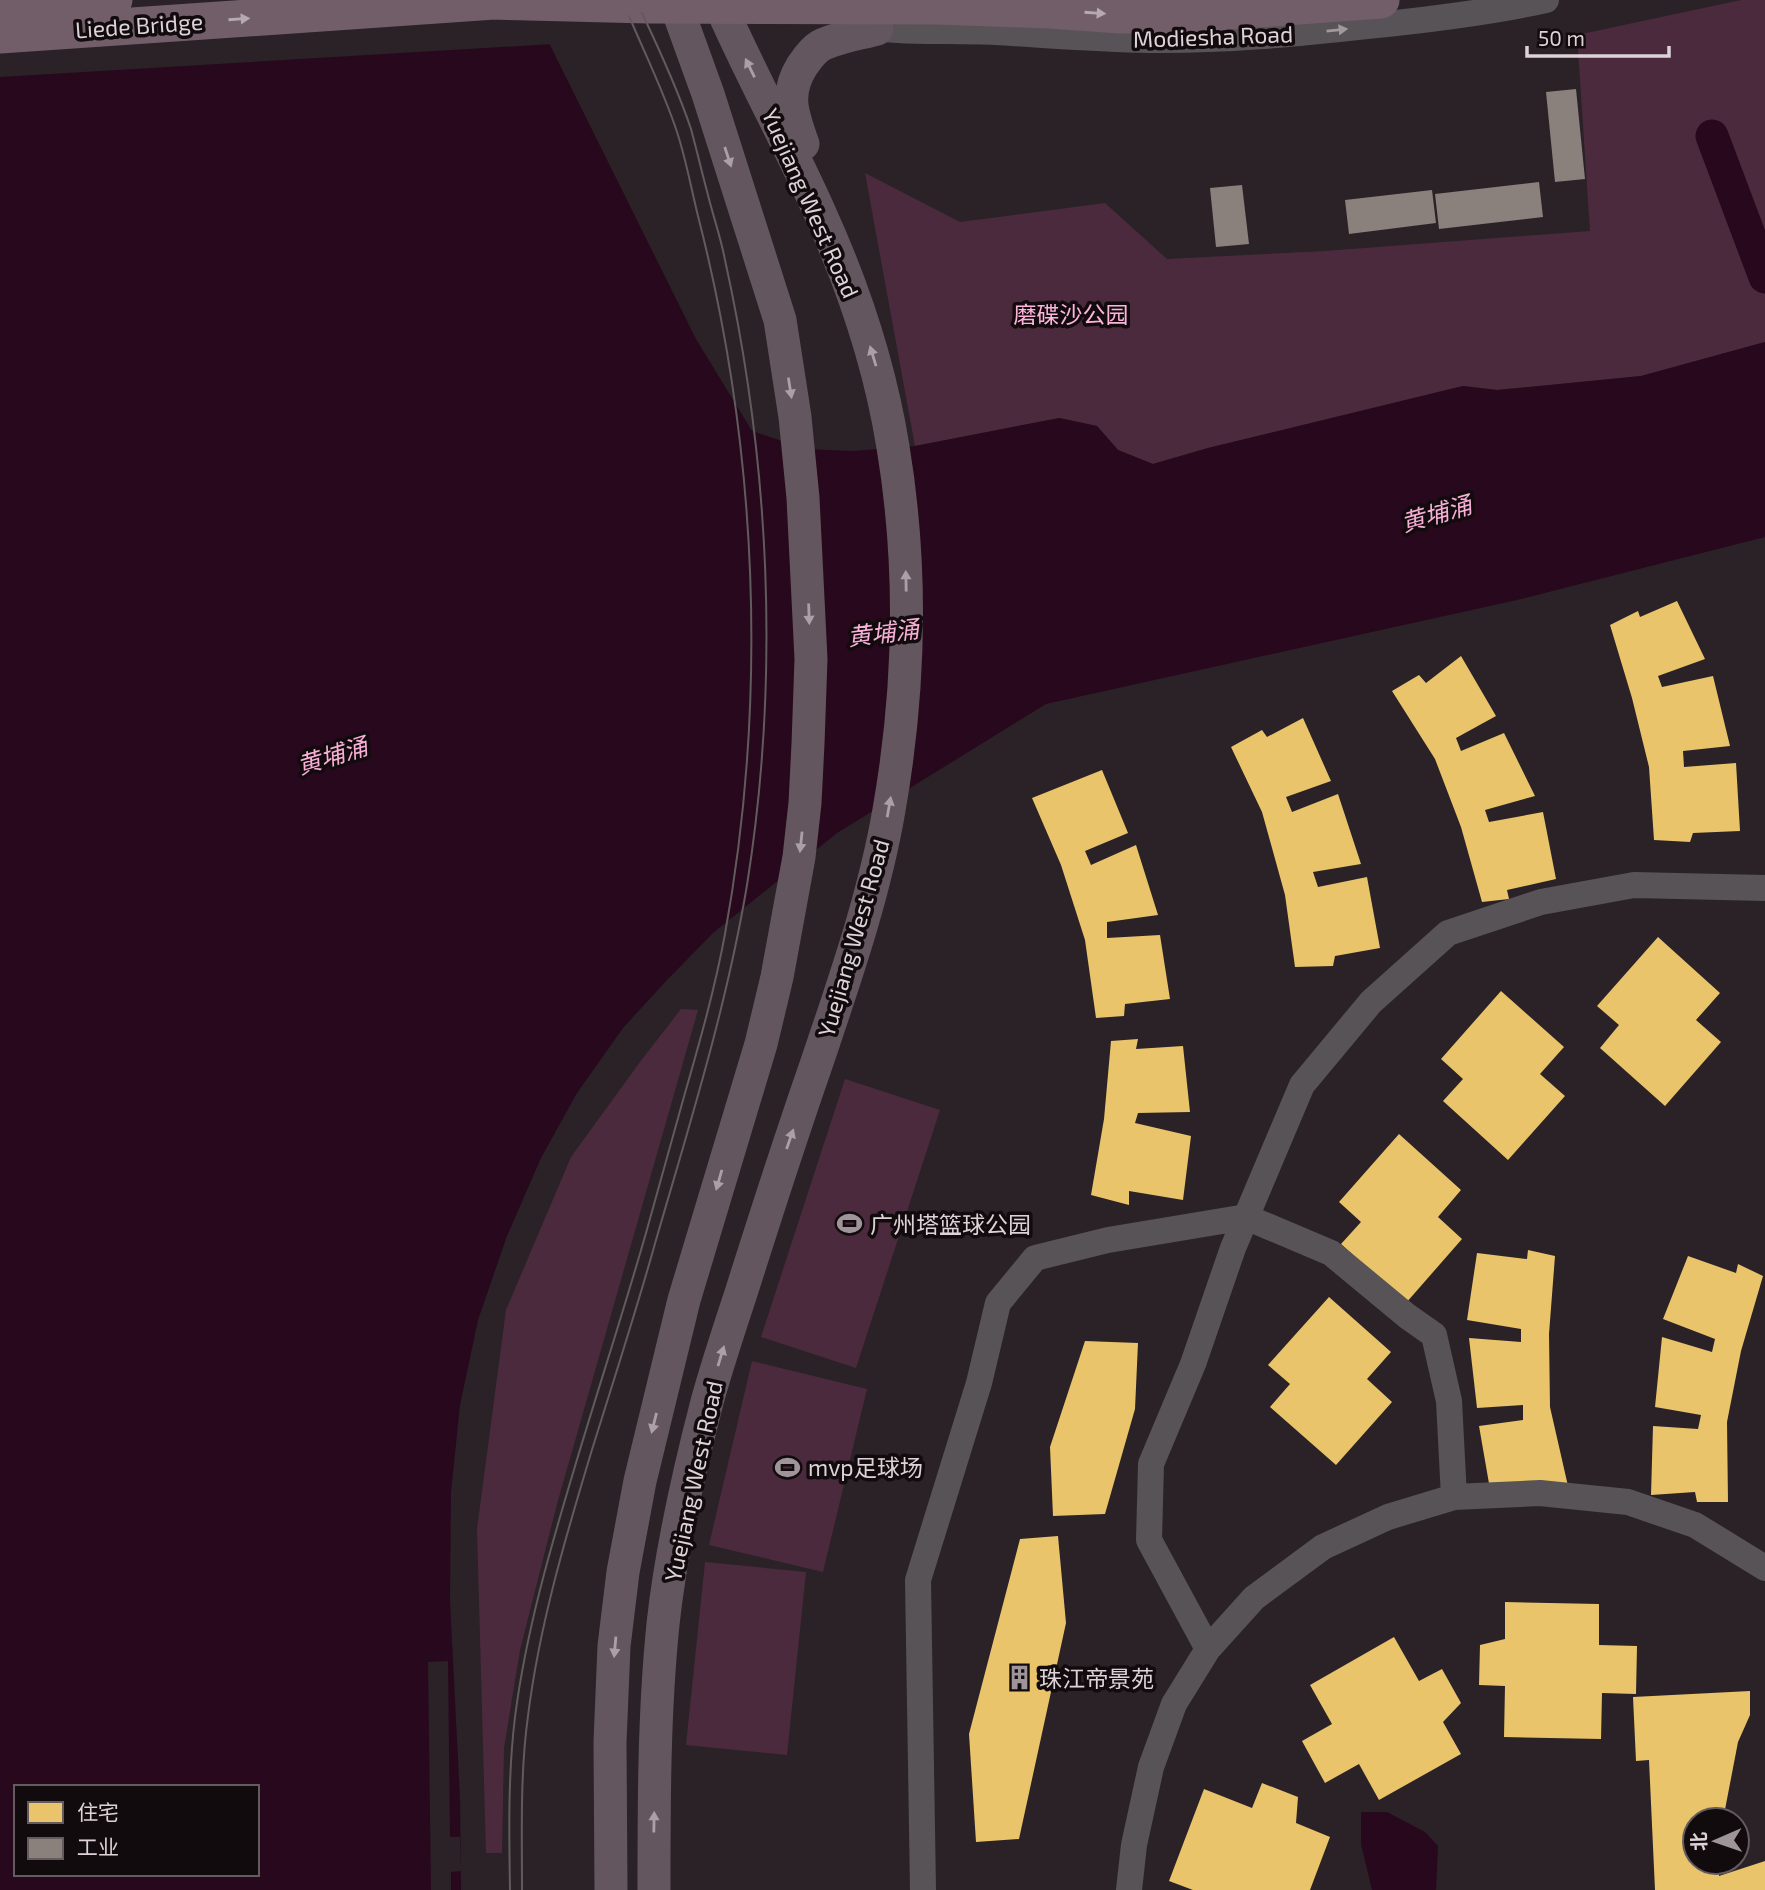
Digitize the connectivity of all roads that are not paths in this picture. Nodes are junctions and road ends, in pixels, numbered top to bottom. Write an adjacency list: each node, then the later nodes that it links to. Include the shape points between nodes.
1 (114, 0): 9 (highway, Liede Bridge)
2 (674, 0): 19 (main road, one-way to 19, via 780,320 795,417 811,659 805,803 777,977 684,1300 628,1546 614,1646)
3 (856, 0): 10 (street)
4 (1048, 0): 11 (highway)
5 (1381, 0): 7 (highway, Liede Bridge, one-way to 5, via 937,5 1176,15)
6 (1546, 0): 11 (street, Modiesha Road, one-way to 6, via 1152,40 1217,38 1422,20)
7 (500, 1): 12 (highway, Liede Bridge, one-way to 7)
8 (710, 1): 10 (street, Modiesha Road); 13 (main road, Yuejiang West Road, one-way to 8)
9 (0, 8)
10 (877, 29): 11 (street, Modiesha Road); 13 (main road, via 817,48 791,89 791,106)
11 (963, 30)
12 (0, 35)
13 (818, 208): 20 (main road, Yuejiang West Road, one-way to 13, via 657,1693 685,1495 735,1311 873,883 888,814 903,700 906,563 892,443 879,377 858,309)
14 (1765, 888): 15 (street, via 1634,886 1541,902 1448,933 1371,1002 1302,1085)
15 (1246, 1217): 16 (street, via 1331,1253 1434,1335 1449,1401); 18 (street, via 1152,1464 1149,1540); 21 (street, via 1108,1240 1035,1258 998,1303 979,1383 918,1580)
16 (1454, 1497): 17 (street, via 1540,1493 1628,1502 1695,1525); 18 (street, via 1388,1517 1323,1547 1254,1598)
17 (1765, 1568)
18 (1208, 1649): 22 (street, via 1174,1704 1151,1767)
19 (611, 1890)
20 (654, 1890)
21 (923, 1890)
22 (1129, 1890)

